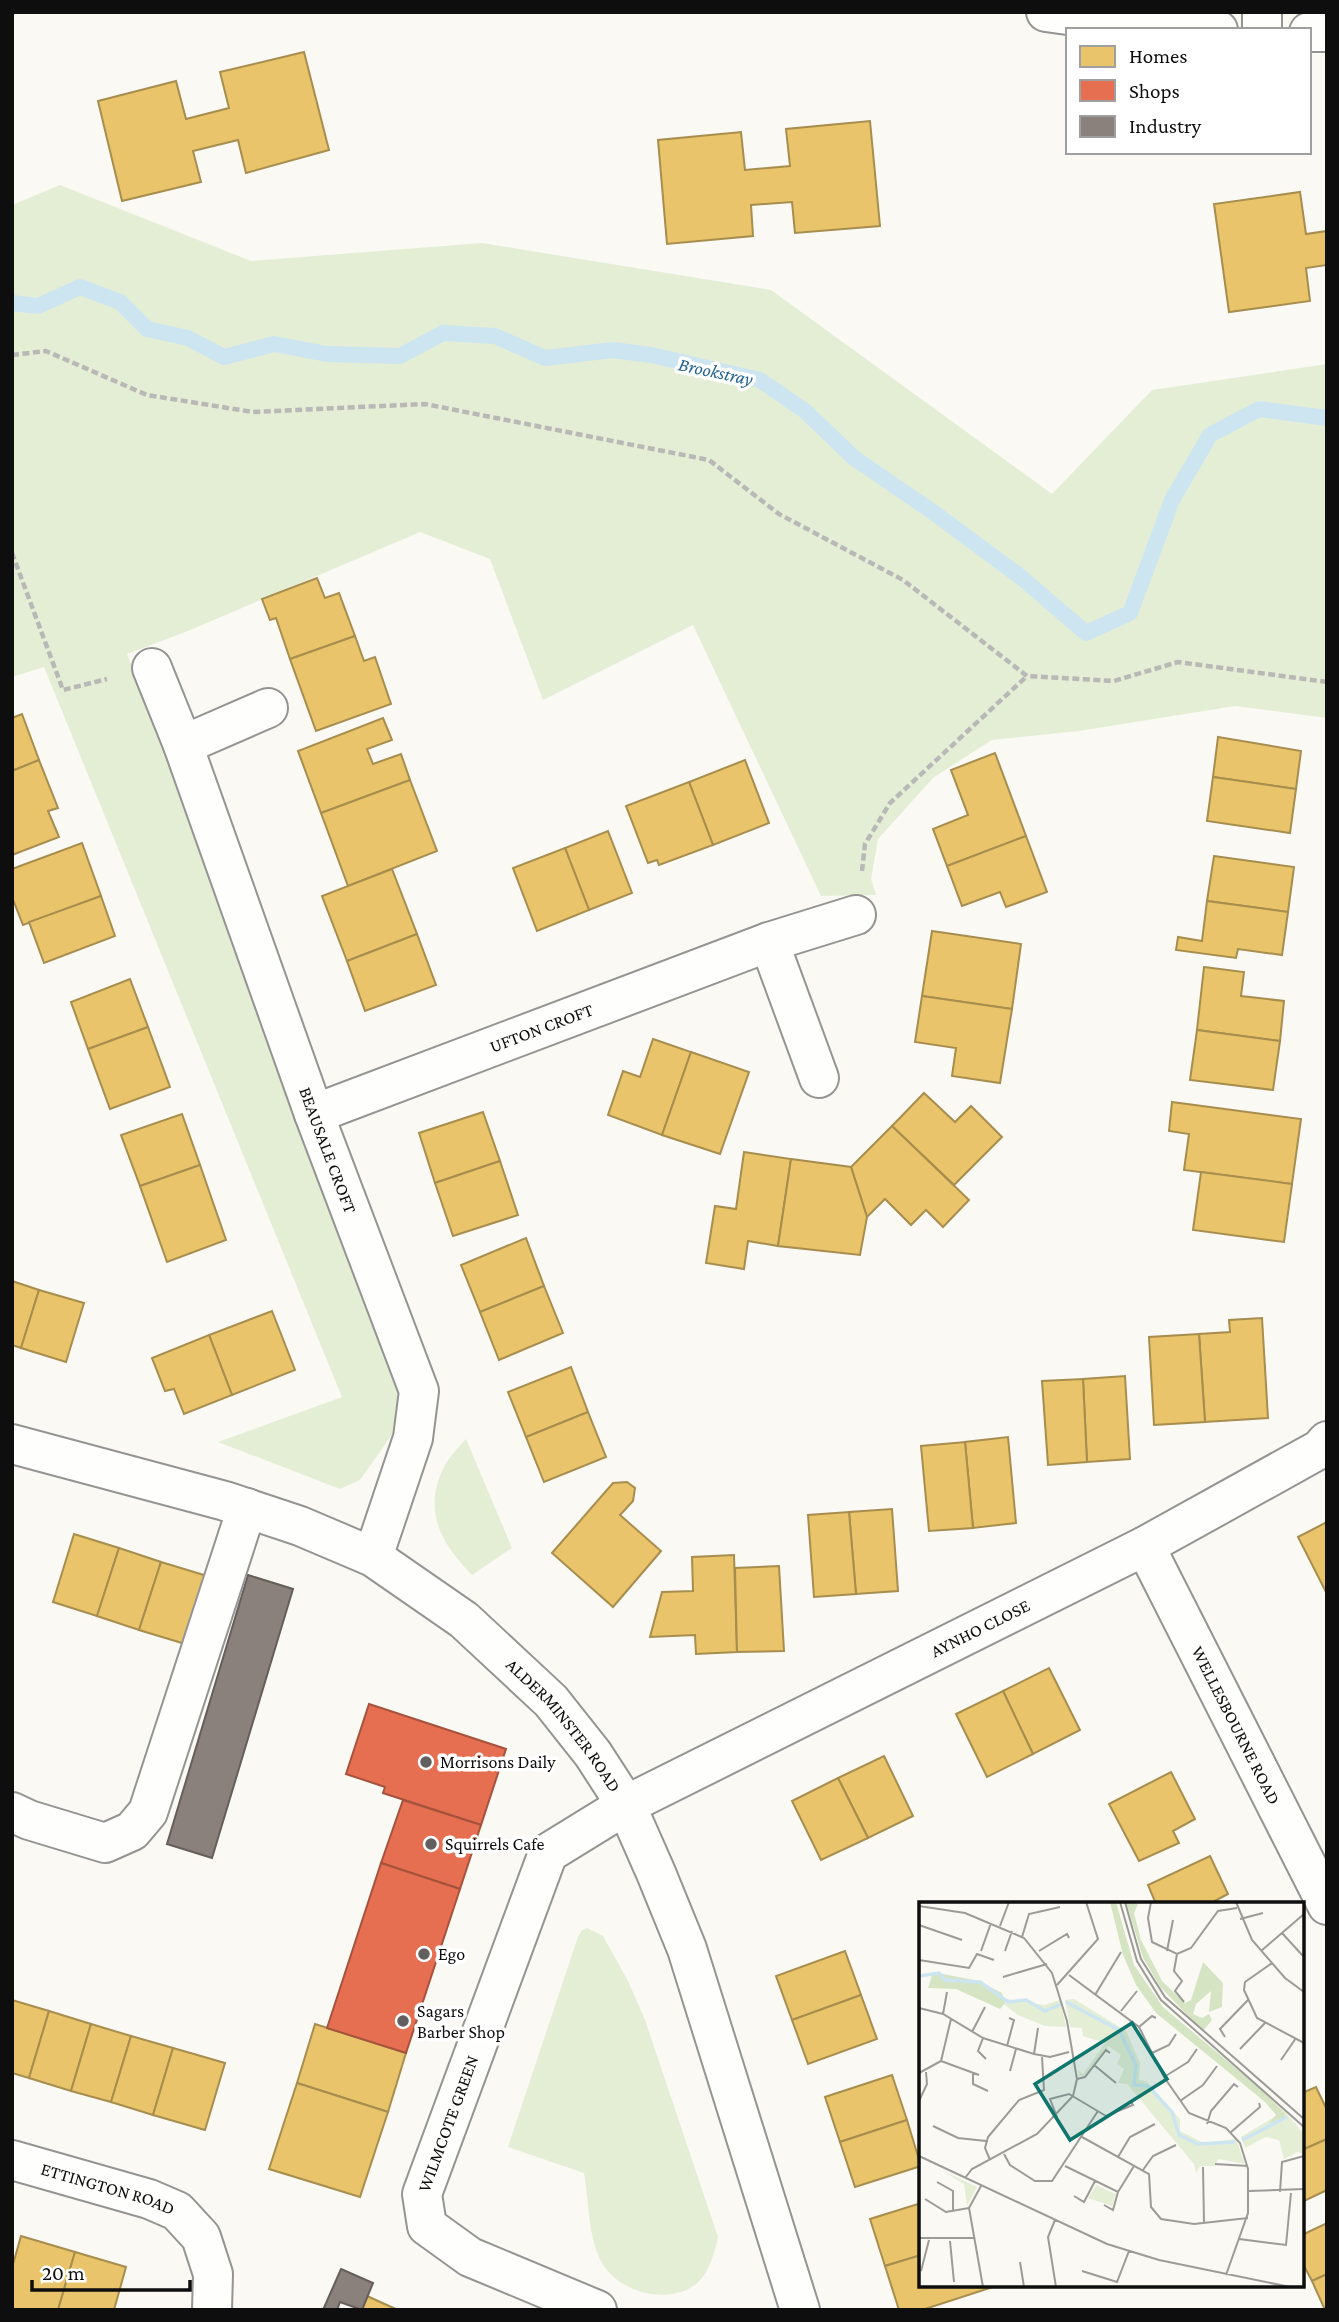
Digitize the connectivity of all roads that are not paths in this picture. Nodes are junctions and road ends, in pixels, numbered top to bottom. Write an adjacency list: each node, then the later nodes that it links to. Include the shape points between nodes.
1 (1046, 12): 2 (street)
2 (1186, 28)
3 (152, 668): 5 (street, BEAUSALE CROFT)
4 (268, 708): 5 (street)
5 (183, 745): 9 (street, BEAUSALE CROFT)
6 (856, 915): 7 (street, UFTON CROFT)
7 (769, 942): 8 (street); 9 (street, UFTON CROFT)
8 (819, 1078)
9 (314, 1114): 14 (street, BEAUSALE CROFT, via 419,1391 413,1438)
10 (1327, 1441): 13 (street, AYNHO CLOSE, via 1320,1450)
11 (12, 1444): 12 (street, ALDERMINSTER ROAD)
12 (247, 1508): 14 (street, ALDERMINSTER ROAD); 16 (street, via 148,1812 132,1832 105,1843)
13 (1145, 1546): 15 (street, AYNHO CLOSE); 17 (street, WELLESBOURNE ROAD)
14 (373, 1557): 15 (street, ALDERMINSTER ROAD, via 464,1619 551,1701)
15 (626, 1805): 19 (street, ALDERMINSTER ROAD, via 687,1949); 21 (street, WILMCOTE GREEN, via 548,1853 422,2194 427,2226 470,2257)
16 (12, 1812)
17 (1327, 1905)
18 (12, 2160): 20 (street, ETTINGTON ROAD, via 177,2211 201,2237 214,2274)
19 (794, 2309)
20 (212, 2310)
21 (597, 2310)

